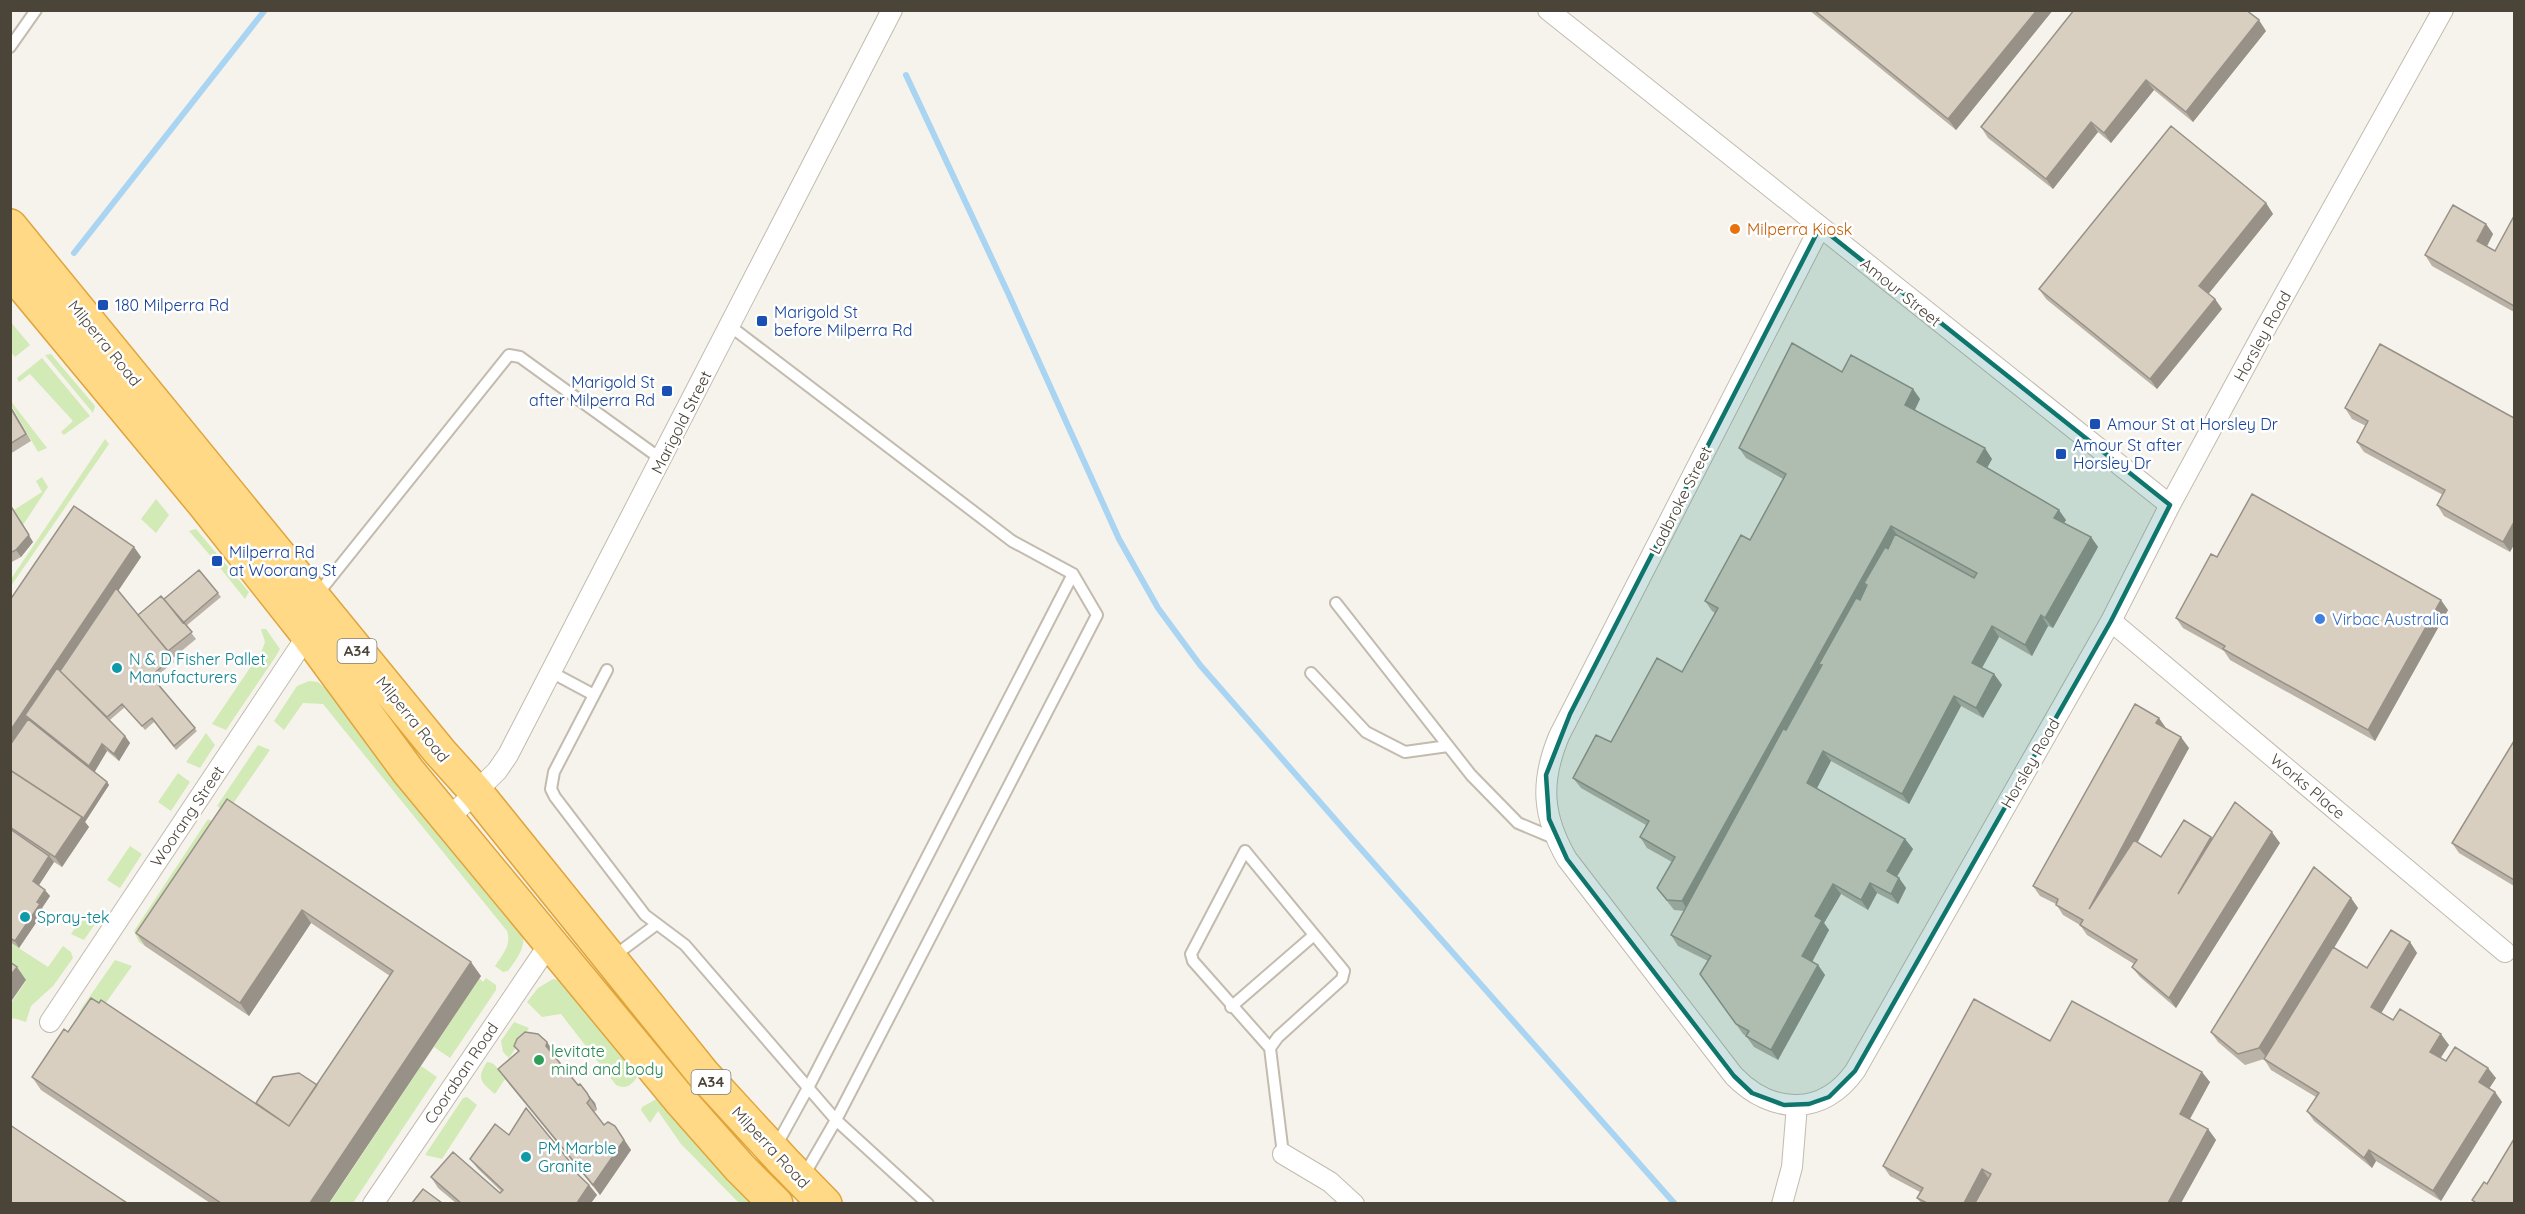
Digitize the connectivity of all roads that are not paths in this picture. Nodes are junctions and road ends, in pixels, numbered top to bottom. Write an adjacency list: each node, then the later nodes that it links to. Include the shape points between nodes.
1 (36, 10): 5 (lane)
2 (892, 10): 9 (street, Marigold Street)
3 (1548, 10): 7 (street, Amour Street)
4 (2443, 10): 11 (street, Horsley Road)
5 (10, 46)
6 (10, 226): 14 (highway, Milperra Road / A34)
7 (1820, 227): 11 (street, Amour Street); 21 (street, Ladbroke Street, via 1566,721)
8 (10, 270): 14 (highway, Milperra Road / A34, via 191,488)
9 (730, 326): 10 (street, Marigold Street); 12 (lane, via 1012,541)
10 (661, 459): 14 (lane, via 520,357 509,355); 17 (street, Marigold Street)
11 (2170, 505): 15 (street, Horsley Road)
12 (1073, 574): 33 (lane); 35 (lane, via 1096,609 1096,622)
13 (1336, 603): 20 (lane)
14 (315, 615): 22 (highway, Milperra Road / A34); 23 (highway, Milperra Road / A34, via 408,771); 31 (street, Woorang Street)
15 (2111, 621): 28 (street, Works Place); 34 (street, Horsley Road, via 1855,1071 1829,1097)
16 (607, 670): 19 (lane)
17 (551, 672): 19 (lane); 22 (street, Marigold Street, via 508,755)
18 (1311, 673): 20 (lane, via 1366,732 1405,752)
19 (594, 695): 25 (lane, via 554,772 551,789 645,915)
20 (1448, 746): 24 (lane, via 1518,823)
21 (1546, 775): 24 (street, Horsley Road, via 1545,796)
22 (476, 792): 23 (street, Marigold Street); 29 (highway, Milperra Road / A34)
23 (449, 818): 27 (highway, Milperra Road / A34)
24 (1556, 839): 34 (street, Horsley Road, via 1734,1076 1761,1098)
25 (657, 924): 29 (lane); 33 (lane, via 685,945)
26 (1314, 934): 30 (lane); 30 (lane, via 1245,851 1191,954); 32 (lane, via 1344,971 1342,979)
27 (550, 943): 39 (street, Cooraban Road); 40 (highway, Milperra Road / A34, via 712,1137)
28 (2505, 952)
29 (611, 958): 36 (highway, Milperra Road / A34, via 704,1075)
30 (1231, 1006): 32 (lane)
31 (50, 1022)
32 (1270, 1048): 37 (lane)
33 (809, 1086): 35 (lane); 36 (lane)
34 (1797, 1105): 44 (street, via 1792,1167)
35 (836, 1120): 38 (lane); 42 (lane)
36 (773, 1151): 38 (highway, Milperra Road / A34)
37 (1283, 1154): 43 (street, via 1330,1182)
38 (801, 1180): 41 (highway, Milperra Road / A34)
39 (373, 1203)
40 (776, 1203)
41 (825, 1203)
42 (928, 1203)
43 (1354, 1203)
44 (1782, 1203)

